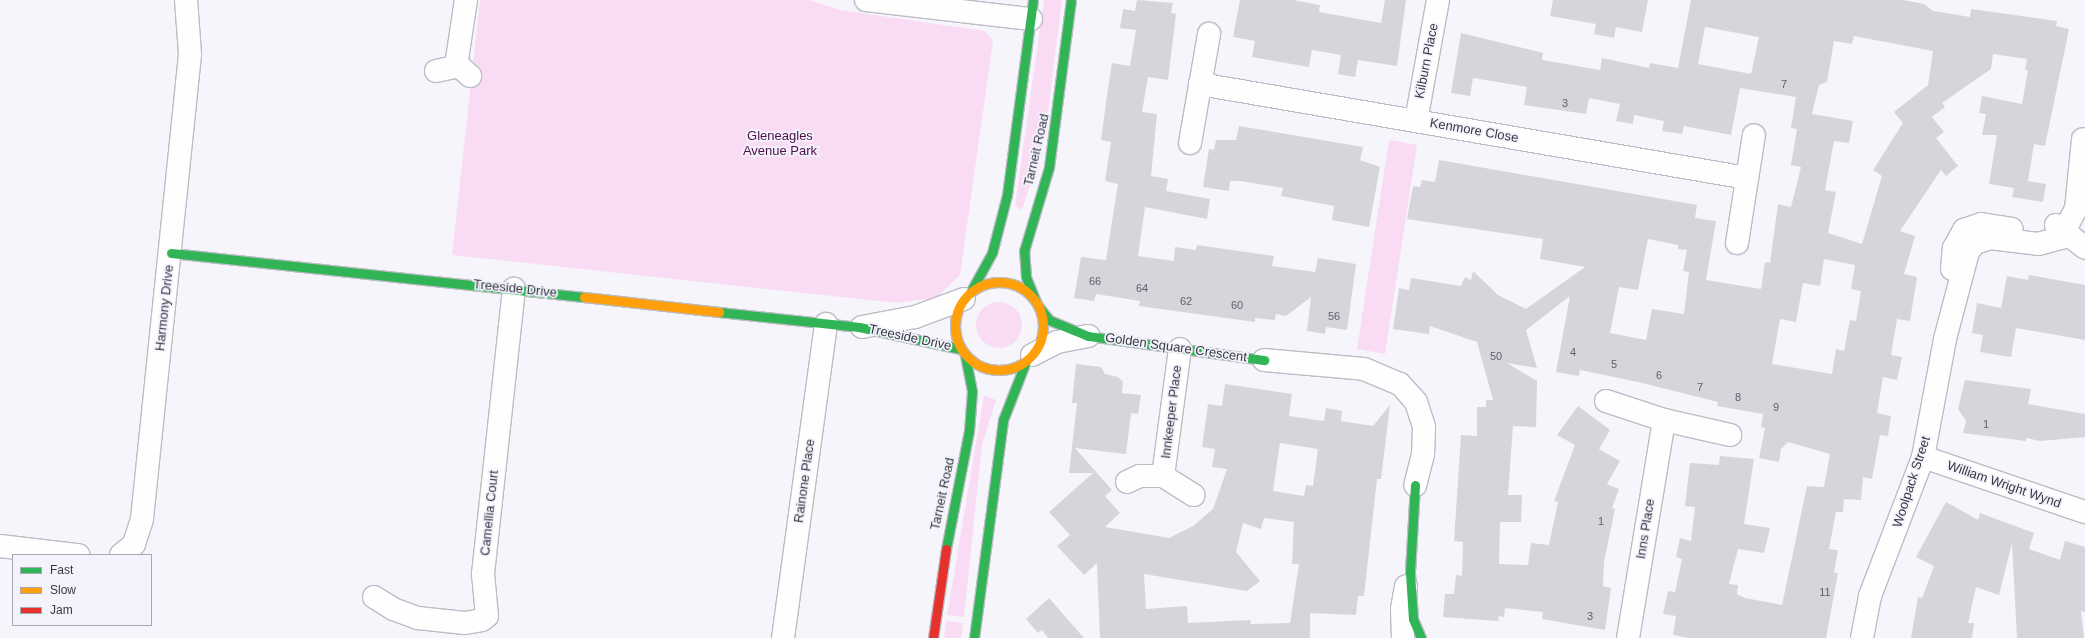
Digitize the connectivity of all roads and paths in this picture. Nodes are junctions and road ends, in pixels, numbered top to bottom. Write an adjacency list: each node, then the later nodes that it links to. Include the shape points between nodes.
1 (186, 0): 9 (street, Harmony Drive)
2 (201, 0): 9 (street, Harmony Drive, via 200,25)
3 (466, 0): 10 (street)
4 (866, 0): 7 (street)
5 (1071, 0): 23 (main road, Tarneit Road, via 1060,102 1049,167 1024,251 1026,277)
6 (1438, 0): 12 (street, Kilburn Place)
7 (1032, 10): 22 (main road, Tarneit Road, via 1007,195 992,253)
8 (1209, 34): 11 (street)
9 (190, 54): 20 (street, Harmony Drive)
10 (454, 71)
11 (1200, 84): 12 (street, Kenmore Close); 15 (street)
12 (1416, 121): 16 (street, Kenmore Close)
13 (2084, 133): 17 (street)
14 (1754, 135): 16 (street)
15 (1190, 143)
16 (1747, 178): 18 (street)
17 (2061, 229): 19 (street); 34 (street, Woolpack Street, via 2039,232 1981,224 1964,230 1954,248 1945,340)
18 (1737, 243)
19 (2085, 248)
20 (171, 253): 21 (main road, Treeside Drive); 42 (street, Harmony Drive, via 141,523 134,544)
21 (514, 289): 24 (main road, Treeside Drive); 45 (street, Camellia Court, via 484,574 487,616 482,620 465,623 418,618 393,609)
22 (967, 296): 23 (main road, via 983,285 1012,284); 25 (street, Treeside Drive, via 916,317); 28 (main road, via 955,324)
23 (1037, 305): 26 (main road, Golden Square Crescent, via 1049,320); 29 (main road, via 1043,332)
24 (826, 324): 25 (main road, Treeside Drive); 46 (street, Rainone Place)
25 (859, 327): 28 (main road, Treeside Drive)
26 (1088, 336): 27 (main road, Golden Square Crescent); 29 (street, Golden Square Crescent, via 1057,342)
27 (1180, 349): 30 (main road, Golden Square Crescent); 35 (street, Innkeeper Place)
28 (963, 352): 29 (main road, via 975,364 1001,370); 47 (main road, Tarneit Road, via 972,391 969,432 951,514)
29 (1029, 358): 48 (main road, via 1010,395 1002,426)
30 (1264, 360): 37 (street, Golden Square Crescent, via 1364,380 1388,389 1405,406 1410,419)
31 (1606, 401): 32 (street)
32 (1664, 420): 33 (street); 51 (street, Inns Place)
33 (1730, 435)
34 (1923, 457): 39 (street, William Wright Wynd); 44 (street, Woolpack Street)
35 (1164, 476): 36 (street, Innkeeper Place, via 1140,476); 38 (street, Innkeeper Place)
36 (1126, 482)
37 (1415, 485): 43 (main road, Golden Square Crescent)
38 (1194, 495)
39 (2085, 512)
40 (0, 546): 41 (street)
41 (69, 554)
42 (122, 554)
43 (1410, 574): 49 (street, Golden Square Crescent, via 1403,597); 50 (main road, Golden Square Crescent, via 1413,619)
44 (1880, 575): 52 (street, Woolpack Street, via 1865,614); 53 (street, Woolpack Street)
45 (374, 597)
46 (783, 638)
47 (933, 638)
48 (974, 638)
49 (1404, 638)
50 (1421, 638)
51 (1628, 638)
52 (1862, 638)
53 (1873, 638)

